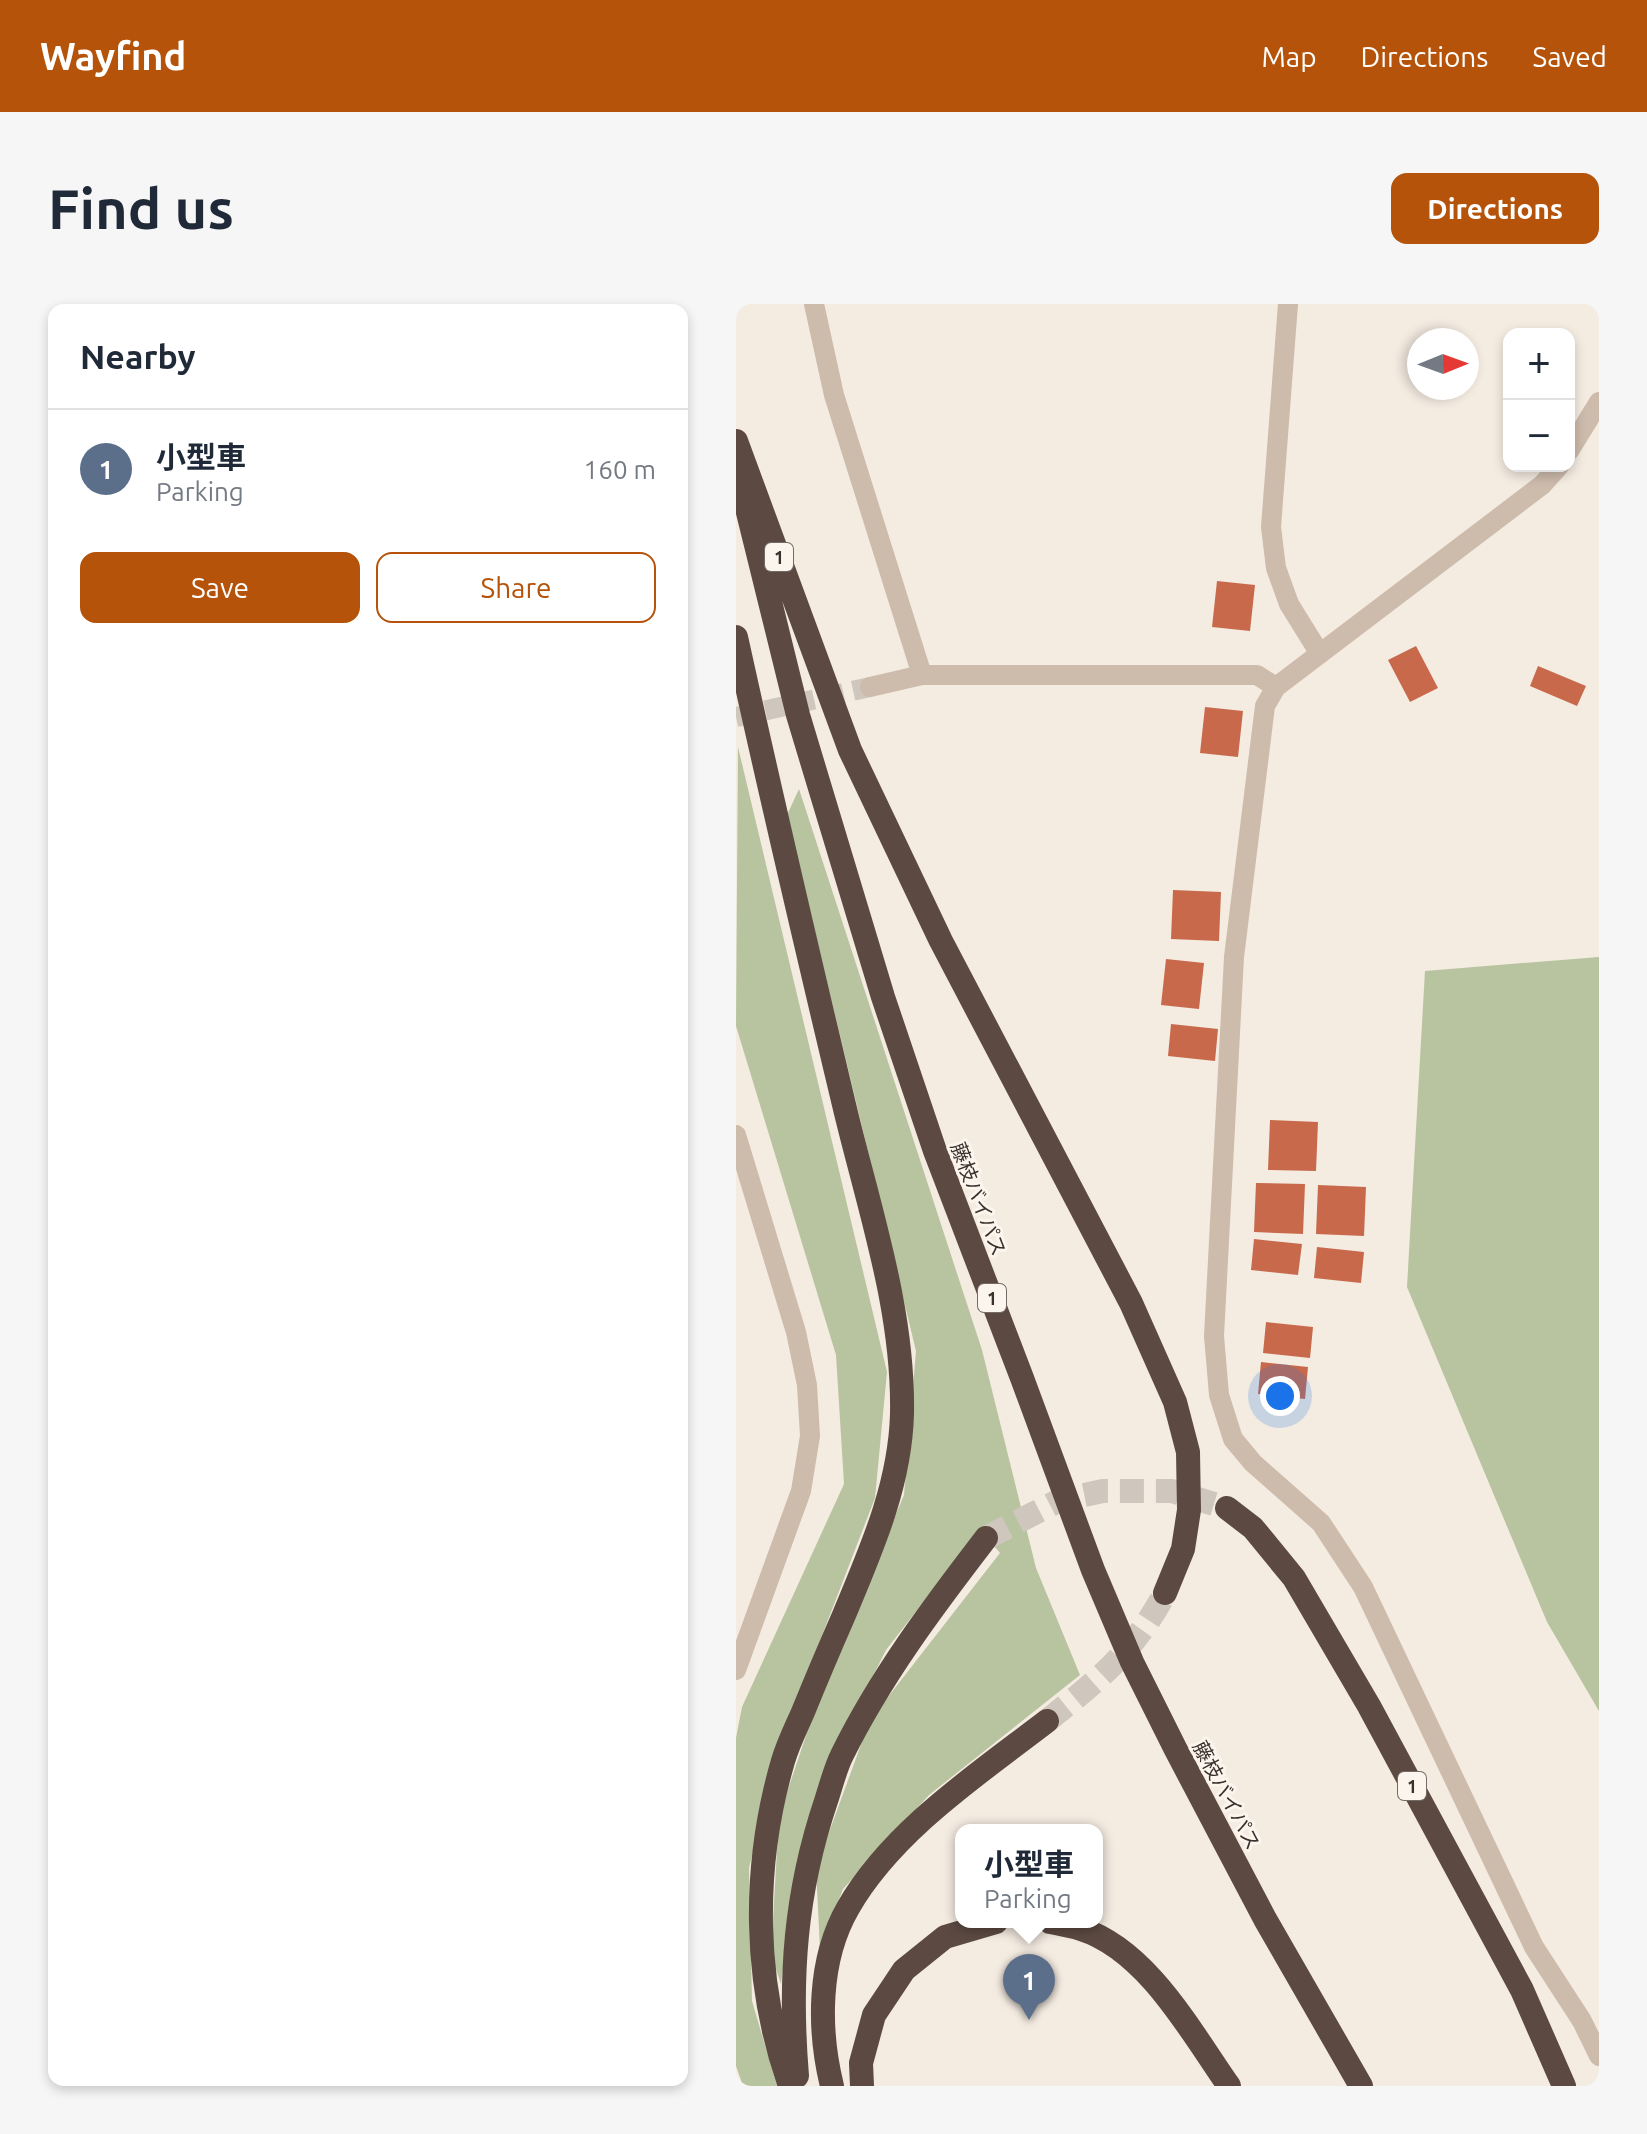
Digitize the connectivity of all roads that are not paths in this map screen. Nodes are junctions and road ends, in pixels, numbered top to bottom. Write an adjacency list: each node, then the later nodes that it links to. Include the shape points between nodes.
1 (1288, 304): 9 (street, via 1271,527 1276,568 1289,604)
2 (815, 306): 10 (street, via 834,395)
3 (1599, 402): 5 (street)
4 (736, 441): 16 (highway, 1, via 850,750 948,955 1131,1303 1175,1402 1188,1452 1189,1510 1183,1549)
5 (1575, 441)
6 (736, 464): 27 (highway, 藤枝バイパス / 1, via 798,715 883,997 935,1151 1093,1570 1175,1748)
7 (1554, 472): 9 (street)
8 (736, 637): 22 (highway, via 901,1350 902,1417 894,1481 880,1528 784,1758 771,1810 759,1924 767,1998)
9 (1320, 654): 12 (street)
10 (922, 675): 11 (street); 12 (street, via 1257,675)
11 (870, 687)
12 (1276, 687): 21 (street, via 1265,706 1234,957 1214,1336 1219,1395 1233,1439 1321,1523 1363,1587 1534,1947)
13 (736, 1135): 17 (street, via 796,1332 810,1436 801,1491)
14 (1227, 1508): 28 (highway, 1, via 1253,1528 1294,1578 1362,1693 1522,1990)
15 (986, 1538): 23 (highway, via 919,1625 841,1758 813,1840 797,1918 792,2016)
16 (1165, 1593)
17 (736, 1670)
18 (1047, 1721): 24 (highway, via 960,1787 887,1854 847,1909 827,1963 823,2025)
19 (976, 1928): 25 (highway, via 945,1937 904,1970 874,2015 861,2063)
20 (1075, 1928): 26 (highway, via 1120,1951 1161,1988)
21 (1599, 2056)
22 (790, 2086)
23 (798, 2086)
24 (832, 2086)
25 (862, 2086)
26 (1229, 2086)
27 (1361, 2086)
28 (1564, 2086)

